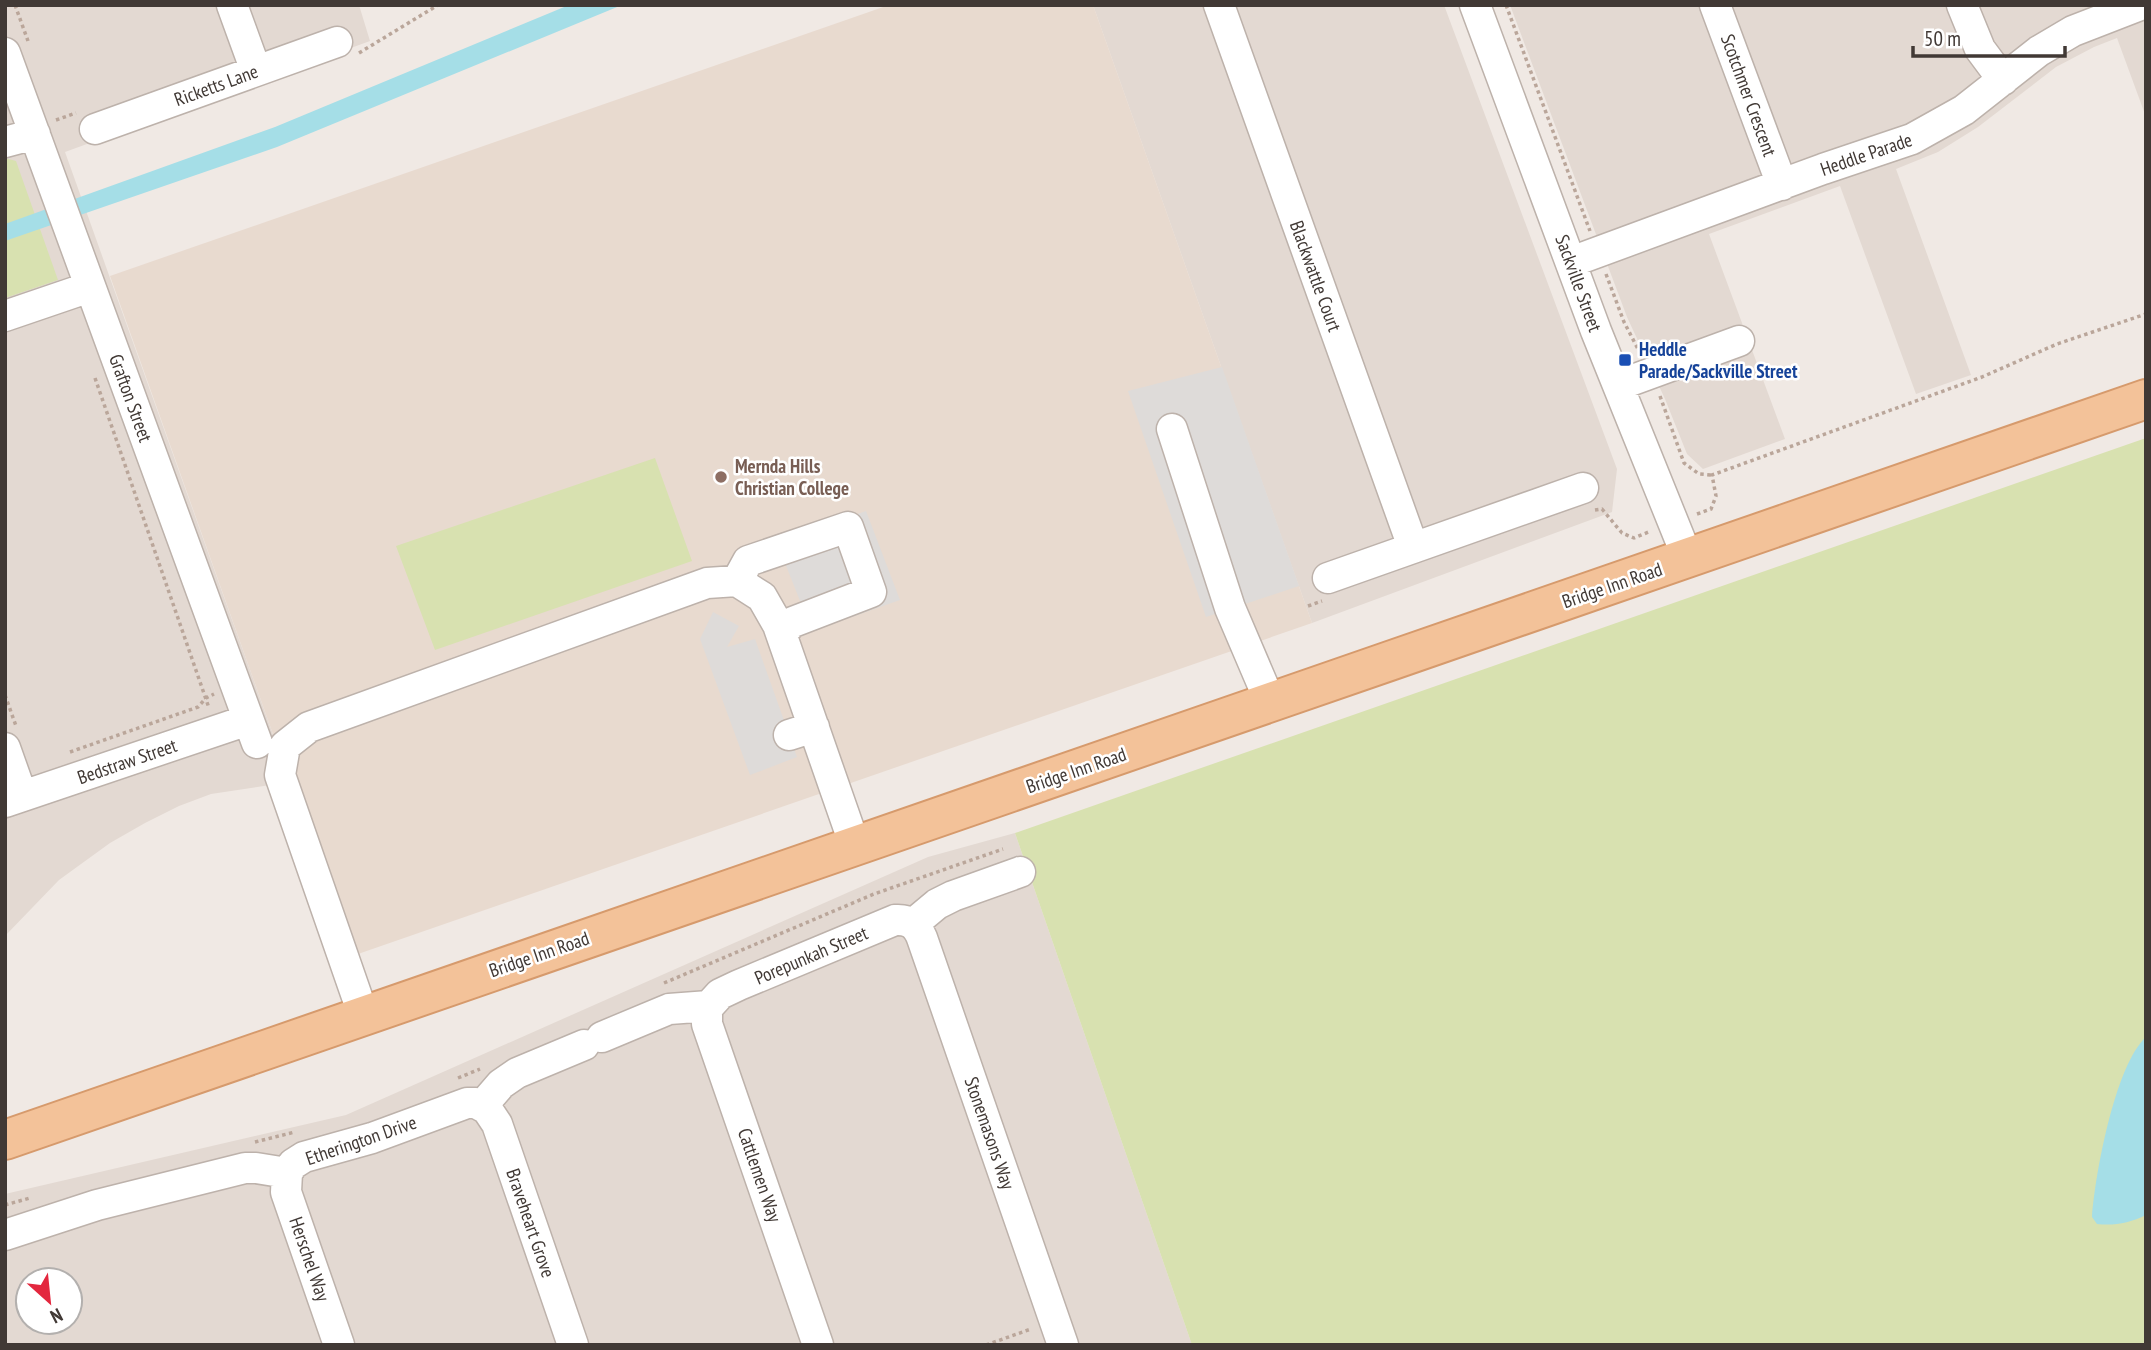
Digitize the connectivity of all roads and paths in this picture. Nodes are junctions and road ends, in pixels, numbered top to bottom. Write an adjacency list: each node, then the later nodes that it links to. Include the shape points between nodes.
1 (232, 5): 9 (street)
2 (1219, 5): 26 (street, Blackwattle Court)
3 (1475, 5): 15 (street, Sackville Street)
4 (1715, 5): 14 (street, Scotchmer Crescent)
5 (1962, 5): 10 (street, via 1980,49)
6 (2140, 5): 10 (street, Heddle Parade, via 2073,31)
7 (337, 42): 9 (street, Ricketts Lane)
8 (5, 52): 12 (street, Grafton Street)
9 (256, 71): 11 (street, Ricketts Lane)
10 (2003, 80): 14 (street, Heddle Parade, via 1912,139)
11 (95, 129)
12 (34, 134): 13 (street); 16 (street, Grafton Street)
13 (5, 142)
14 (1782, 184): 15 (street, Heddle Parade)
15 (1571, 262): 21 (street, Sackville Street)
16 (85, 274): 18 (street); 32 (street, Grafton Street)
17 (2146, 314): 25 (path, via 1712,475 1716,496 1711,509)
18 (5, 316)
19 (1739, 341): 21 (street)
20 (92, 371): 33 (path)
21 (1619, 385): 25 (street, Sackville Street)
22 (2146, 399): 27 (main road, Bridge Inn Road)
23 (1172, 429): 34 (street, via 1230,608)
24 (1587, 499): 25 (path, via 1622,533 1634,538); 26 (street)
25 (1672, 522): 27 (street, Sackville Street)
26 (1413, 547): 29 (street)
27 (1688, 559): 34 (main road, Bridge Inn Road)
28 (737, 581): 31 (street, via 762,597); 31 (street, via 748,561 848,527 871,592 793,622); 45 (street, via 707,583 309,727 285,746 280,775)
29 (1331, 587): 30 (path)
30 (1308, 606)
31 (781, 633): 40 (street, via 802,731)
32 (236, 686): 33 (path); 36 (street, Grafton Street)
33 (206, 698): 35 (path); 38 (path, via 198,707)
34 (1270, 704): 40 (main road, Bridge Inn Road)
35 (217, 730): 36 (street, Bedstraw Street); 39 (street, Bedstraw Street)
36 (253, 732)
37 (5, 748): 39 (street)
38 (68, 752)
39 (14, 799)
40 (855, 846): 45 (main road, Bridge Inn Road)
41 (1011, 861): 42 (street, via 937,904); 43 (path, via 874,894)
42 (913, 924): 44 (street, Porepunkah Street, via 895,920 739,985 720,994); 50 (street, Stonemasons Way, via 922,938)
43 (653, 988)
44 (709, 1006): 46 (street, via 669,1009 517,1073); 53 (street, Cattlemen Way, via 707,1024)
45 (363, 1014): 47 (main road, Bridge Inn Road)
46 (482, 1106): 48 (street, Etherington Drive, via 467,1103 372,1139 304,1157); 52 (street, Braveheart Grove, via 497,1124)
47 (5, 1140)
48 (286, 1173): 49 (street, Etherington Drive, via 245,1168 97,1205); 51 (street, Herschel Way, via 286,1192)
49 (5, 1235)
50 (1052, 1340): 54 (path)
51 (340, 1345)
52 (573, 1345)
53 (818, 1345)
54 (986, 1345)

